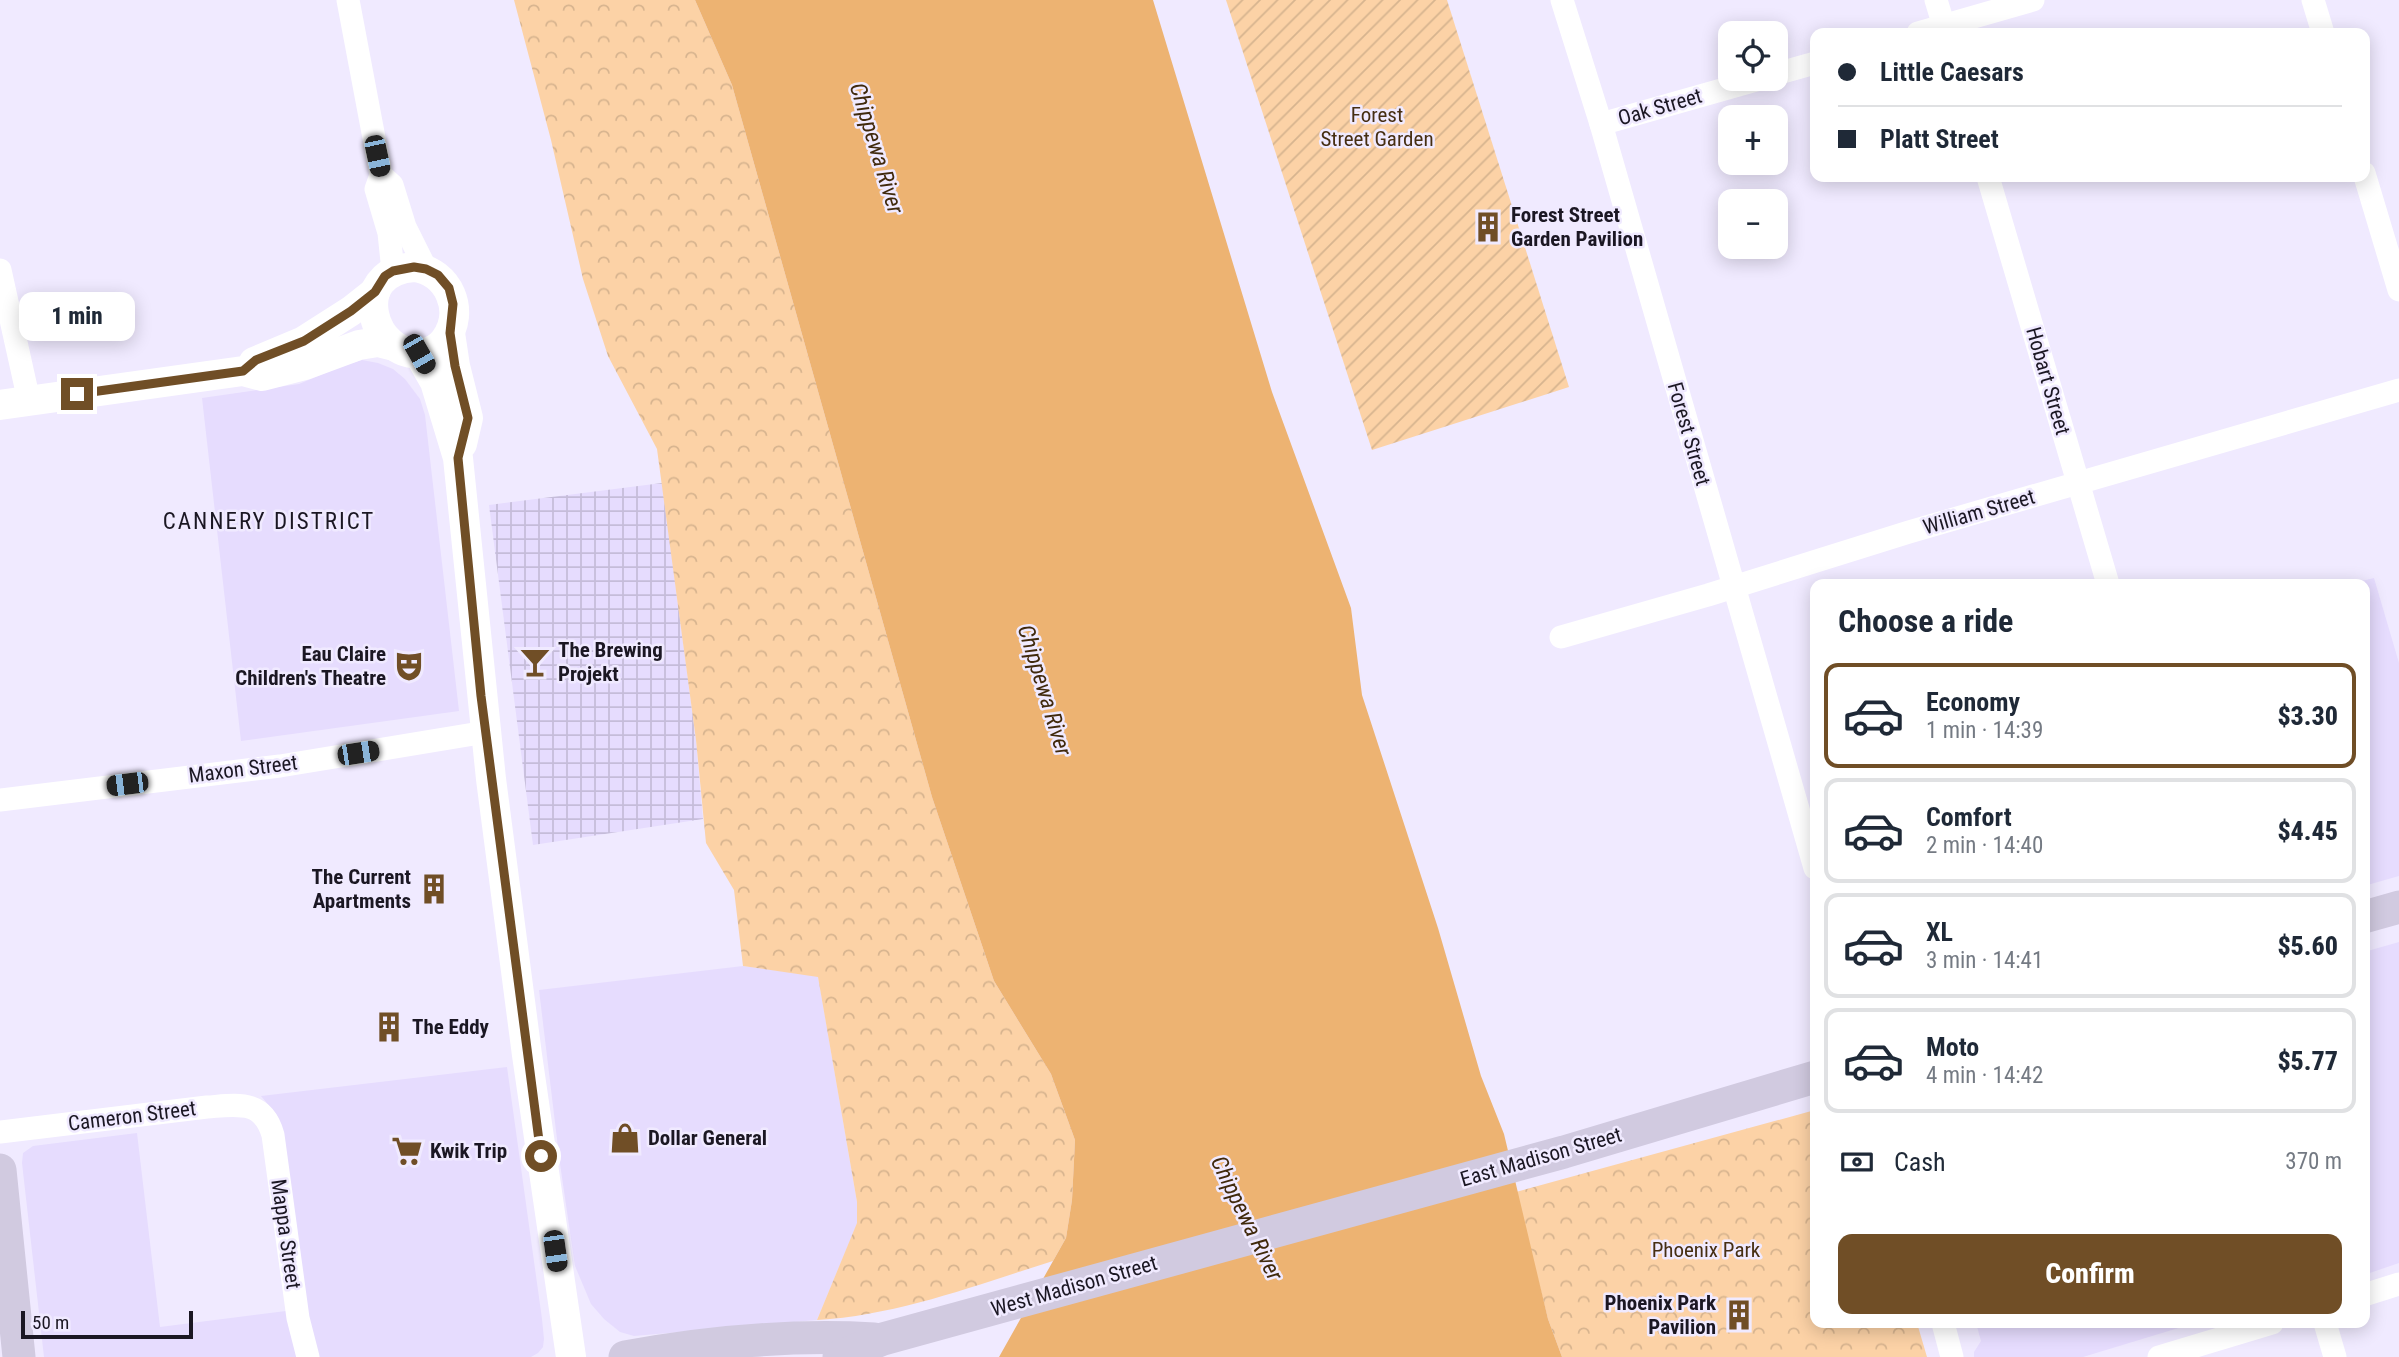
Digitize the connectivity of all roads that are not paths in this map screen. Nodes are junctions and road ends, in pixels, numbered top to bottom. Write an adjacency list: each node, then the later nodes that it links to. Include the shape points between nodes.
1 (348, 0): 13 (street)
2 (1562, 0): 12 (street, Forest Street)
3 (1936, 0): 6 (street)
4 (2034, 0): 7 (street)
5 (2313, 0): 8 (street)
6 (1944, 28)
7 (1951, 28)
8 (2321, 28)
9 (1810, 64): 10 (street)
10 (1788, 71)
11 (1718, 91): 12 (street, Oak Street)
12 (1601, 124): 29 (street, Forest Street)
13 (381, 175): 16 (street, via 392,185 405,228); 18 (street, via 376,189 389,233)
14 (1989, 182): 27 (street, Hobart Street)
15 (2367, 182): 19 (street)
16 (426, 269): 18 (street, via 414,267); 20 (street, via 449,288 453,304)
17 (0, 270): 24 (street)
18 (384, 281): 21 (street, via 373,305 377,320 384,335); 22 (street, via 351,311)
19 (2399, 290)
20 (450, 333): 21 (street, via 430,352); 26 (street, via 468,418)
21 (406, 350): 22 (street, via 378,342 262,376); 26 (street, via 435,382)
22 (243, 371): 24 (street)
23 (2399, 390): 27 (street, William Street)
24 (29, 401): 25 (street)
25 (0, 405)
26 (458, 458): 31 (street)
27 (2078, 483): 28 (street, Hobart Street); 29 (street, William Street)
28 (2107, 579)
29 (1733, 587): 30 (street, William Street); 33 (street, Forest Street)
30 (1561, 637)
31 (486, 732): 32 (street, Maxon Street, via 280,765); 49 (street)
32 (0, 800)
33 (1810, 851)
34 (2399, 907): 35 (main road)
35 (2370, 914)
36 (1810, 1078): 40 (main road, East Madison Street)
37 (263, 1113): 38 (street, Cameron Street, via 237,1105 207,1107); 48 (street, Mappa Street, via 273,1135 299,1328)
38 (0, 1132)
39 (0, 1170): 47 (main road)
40 (1266, 1233): 46 (main road, West Madison Street)
41 (2399, 1284): 42 (street)
42 (2370, 1293)
43 (1944, 1328): 52 (street)
44 (2255, 1328): 53 (street)
45 (2326, 1328): 54 (street)
46 (883, 1339): 50 (main road, West Madison Street, via 756,1339); 51 (main road, West Madison Street)
47 (19, 1357)
48 (308, 1357)
49 (571, 1357)
50 (625, 1357)
51 (839, 1357)
52 (1952, 1357)
53 (2159, 1357)
54 (2335, 1357)

